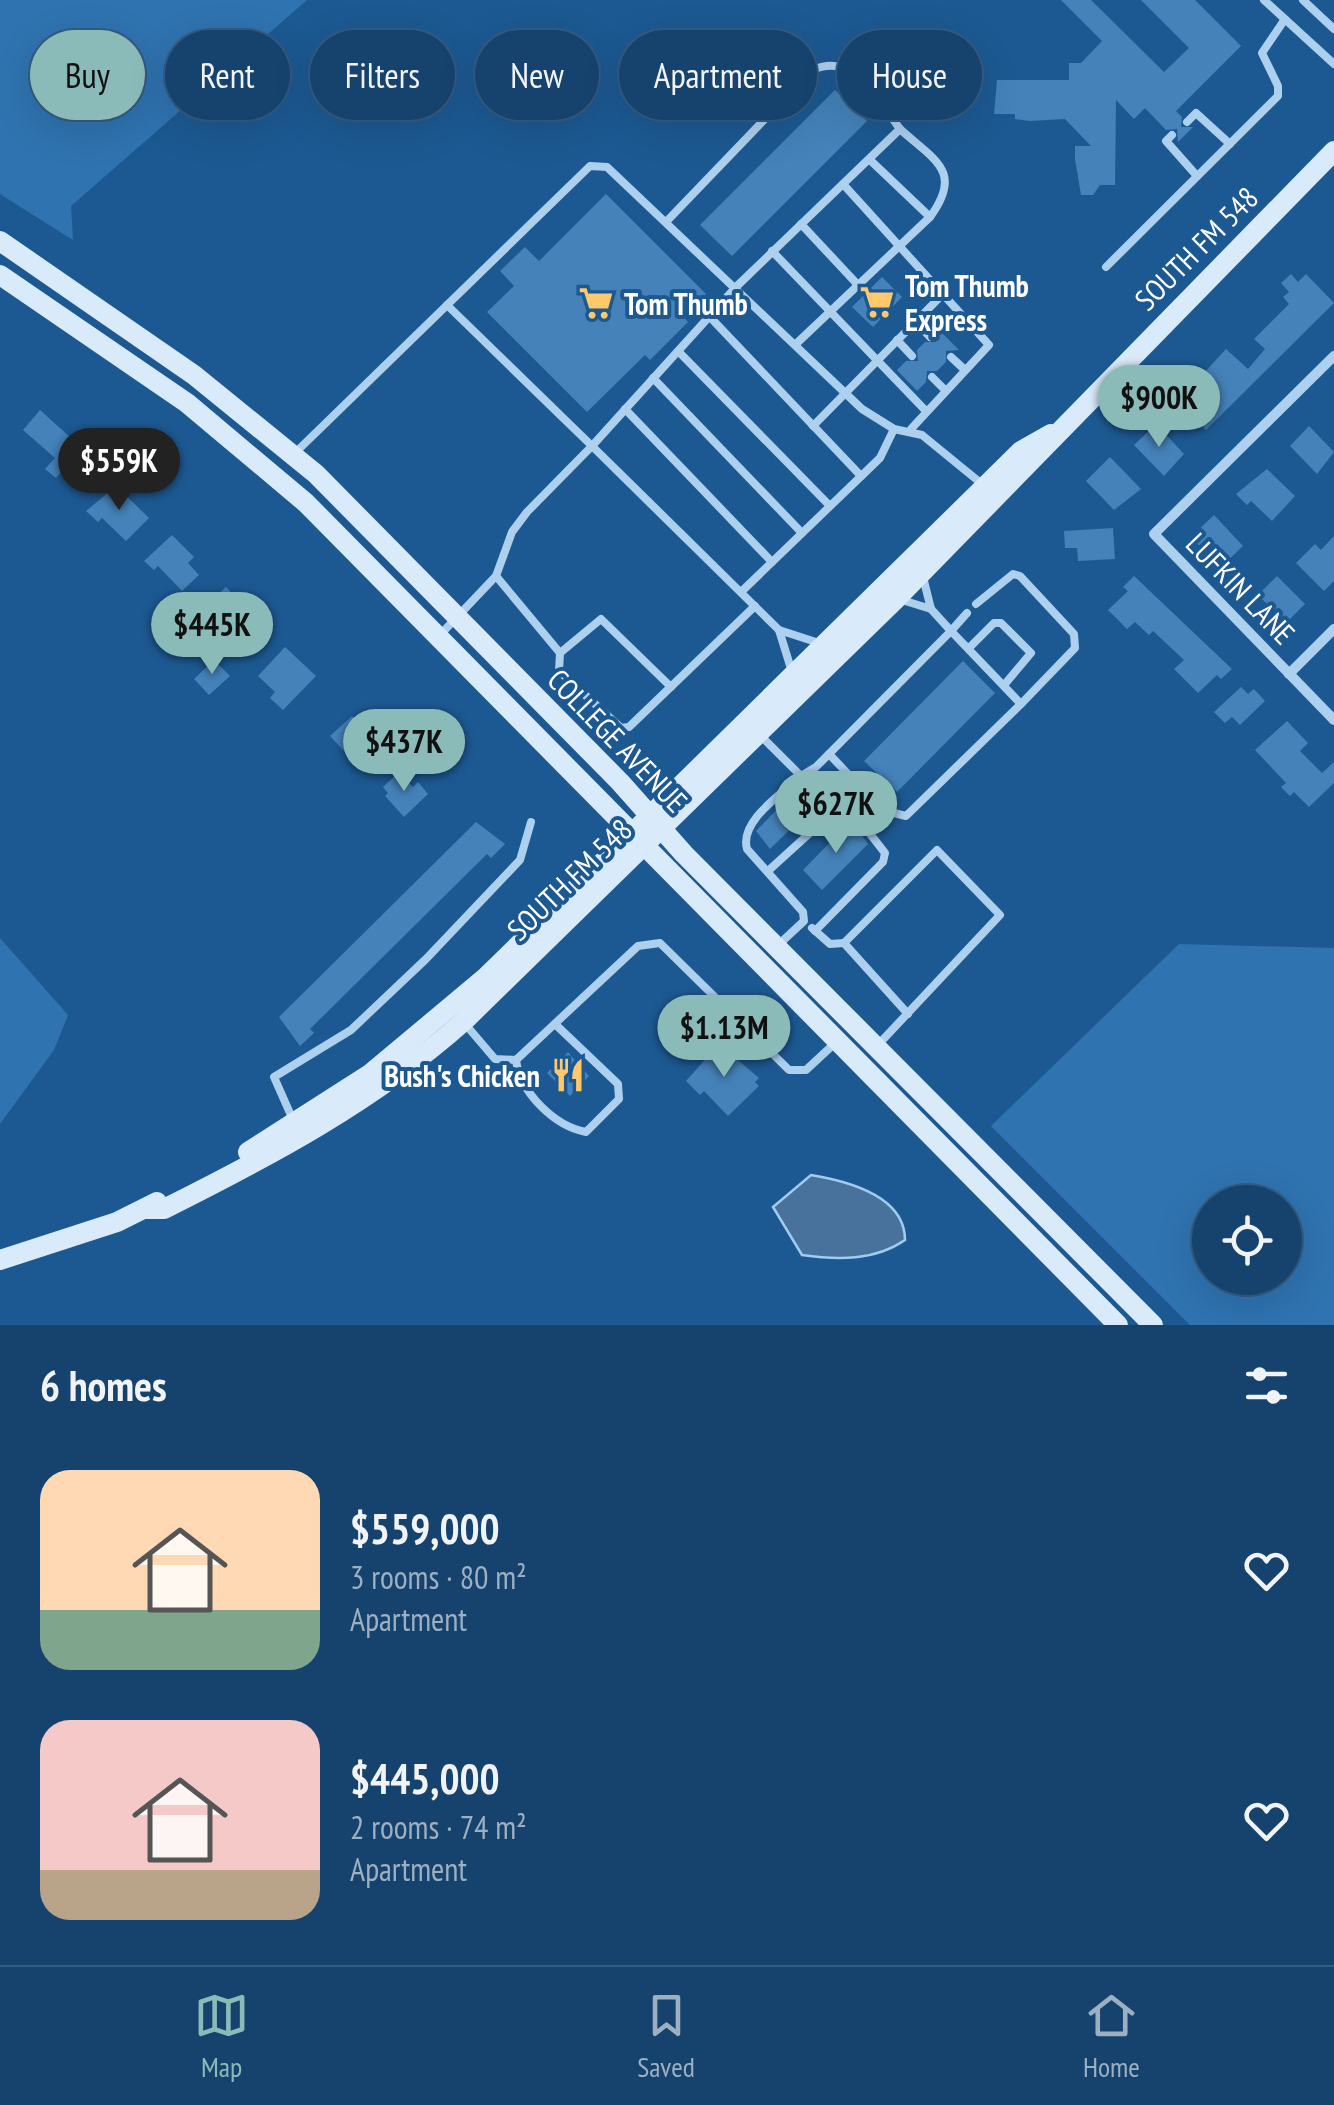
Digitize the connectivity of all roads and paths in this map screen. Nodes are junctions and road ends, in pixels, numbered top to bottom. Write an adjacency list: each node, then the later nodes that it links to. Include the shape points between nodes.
1 (1264, 0): 3 (lane)
2 (1304, 0): 4 (lane)
3 (1285, 19): 5 (lane); 9 (lane, via 1262,53 1278,96)
4 (1334, 29)
5 (1334, 64)
6 (1187, 122): 9 (lane, via 1196,113)
7 (900, 129): 11 (lane); 14 (lane, via 946,174 946,196); 15 (lane, via 861,78 847,67 825,64)
8 (1172, 135): 12 (lane, via 1166,141)
9 (1230, 144): 12 (lane)
10 (1334, 151): 52 (main road, SOUTH FM 548)
11 (868, 159): 13 (lane); 14 (lane)
12 (1197, 176): 21 (lane)
13 (843, 184): 16 (lane); 18 (lane)
14 (930, 217): 18 (lane)
15 (666, 222): 24 (lane); 27 (lane, via 607,167 590,166)
16 (801, 224): 19 (lane); 23 (lane)
17 (3, 243): 20 (main road, COLLEGE AVENUE)
18 (898, 248): 23 (lane); 26 (lane)
19 (772, 251): 24 (lane); 28 (lane)
20 (35, 266): 25 (main road); 50 (main road, COLLEGE AVENUE, via 194,375)
21 (1106, 267)
22 (0, 274): 25 (main road, COLLEGE AVENUE)
23 (858, 285): 28 (lane)
24 (736, 287): 29 (lane); 33 (lane)
25 (20, 288): 68 (main road, COLLEGE AVENUE, via 187,403 276,476)
26 (941, 296): 30 (lane); 39 (lane, via 989,345)
27 (447, 305): 49 (lane); 50 (lane)
28 (828, 314): 33 (lane); 38 (lane)
29 (709, 316): 34 (lane); 46 (lane)
30 (916, 322): 31 (lane); 32 (lane)
31 (930, 337)
32 (896, 340): 35 (lane); 38 (lane)
33 (797, 343): 43 (lane)
34 (678, 350): 41 (lane); 53 (lane)
35 (912, 356)
36 (1334, 356): 72 (street, LUFKIN LANE, via 1154,534)
37 (951, 358): 39 (lane)
38 (875, 360): 43 (lane); 45 (lane)
39 (965, 370): 42 (lane)
40 (932, 376): 42 (lane)
41 (654, 378): 44 (lane); 54 (lane)
42 (946, 391): 45 (lane)
43 (846, 394): 46 (lane); 47 (lane)
44 (626, 409): 49 (lane); 55 (lane)
45 (924, 410): 48 (lane)
46 (813, 426): 51 (lane)
47 (894, 429): 48 (lane); 51 (lane, via 880,458)
48 (911, 429): 52 (lane)
49 (592, 446): 57 (lane, via 512,532); 58 (lane)
50 (294, 455): 64 (main road, COLLEGE AVENUE)
51 (861, 476): 53 (lane)
52 (990, 492): 56 (main road, SOUTH FM 548); 69 (main road, SOUTH FM 548)
53 (830, 506): 54 (lane)
54 (802, 532): 55 (lane)
55 (772, 562): 58 (lane)
56 (922, 572): 59 (main road, SOUTH FM 548); 62 (lane)
57 (496, 576): 64 (lane); 71 (lane)
58 (741, 592): 61 (lane)
59 (897, 598): 62 (lane); 78 (main road, SOUTH FM 548)
60 (976, 604): 76 (lane, via 1013,574 1020,576 1074,634 1075,648)
61 (755, 606): 66 (lane); 75 (lane)
62 (932, 609): 67 (lane)
63 (967, 613): 67 (lane)
64 (457, 617): 68 (lane); 83 (main road, COLLEGE AVENUE)
65 (1334, 629): 72 (street)
66 (779, 630): 69 (lane); 73 (lane)
67 (952, 631): 70 (lane); 79 (lane)
68 (439, 636): 84 (main road, COLLEGE AVENUE)
69 (824, 645): 73 (main road, SOUTH FM 548)
70 (969, 648): 74 (lane); 74 (lane, via 1001,622 1031,653)
71 (560, 653): 75 (lane, via 601,619); 75 (lane, via 559,671 616,727 630,728)
72 (1289, 674): 77 (street, LUFKIN LANE)
73 (793, 675): 78 (main road, SOUTH FM 548)
74 (1005, 684): 76 (lane)
75 (671, 687)
76 (1022, 704): 79 (lane, via 906,816 882,810)
77 (1334, 720)
78 (753, 727): 80 (lane); 83 (main road, SOUTH FM 548)
79 (829, 754): 80 (lane)
80 (801, 776): 81 (lane); 85 (lane, via 748,827 748,849)
81 (834, 810): 85 (lane); 87 (lane, via 846,803 885,853)
82 (531, 822): 96 (lane, via 520,860 426,959 351,1030 274,1077)
83 (656, 823): 84 (main road, SOUTH FM 548); 89 (main road, COLLEGE AVENUE)
84 (640, 839): 91 (main road, SOUTH FM 548); 93 (main road, COLLEGE AVENUE); 96 (main road, SOUTH FM 548, via 435,1022)
85 (768, 871): 86 (lane, via 800,906)
86 (804, 922): 87 (lane); 89 (lane)
87 (815, 931): 88 (lane, via 830,944)
88 (844, 943): 90 (lane); 90 (lane, via 937,850 1000,915)
89 (776, 947): 94 (main road, COLLEGE AVENUE)
90 (908, 1014): 94 (lane)
91 (464, 1021): 95 (lane, via 495,1059); 97 (main road, SOUTH FM 548, via 312,1132 164,1208)
92 (554, 1024): 93 (lane, via 638,946 660,943 789,1070 806,1070); 95 (lane); 95 (lane, via 618,1084 619,1099 598,1123 586,1132 568,1128 519,1082)
93 (837, 1041): 100 (main road, COLLEGE AVENUE)
94 (876, 1047): 99 (main road, COLLEGE AVENUE)
95 (516, 1060)
96 (295, 1124): 97 (main road, SOUTH FM 548)
97 (147, 1209): 98 (main road, SOUTH FM 548)
98 (0, 1260)
99 (1134, 1305): 100 (main road); 101 (main road, COLLEGE AVENUE)
100 (1114, 1324)
101 (1154, 1325)

